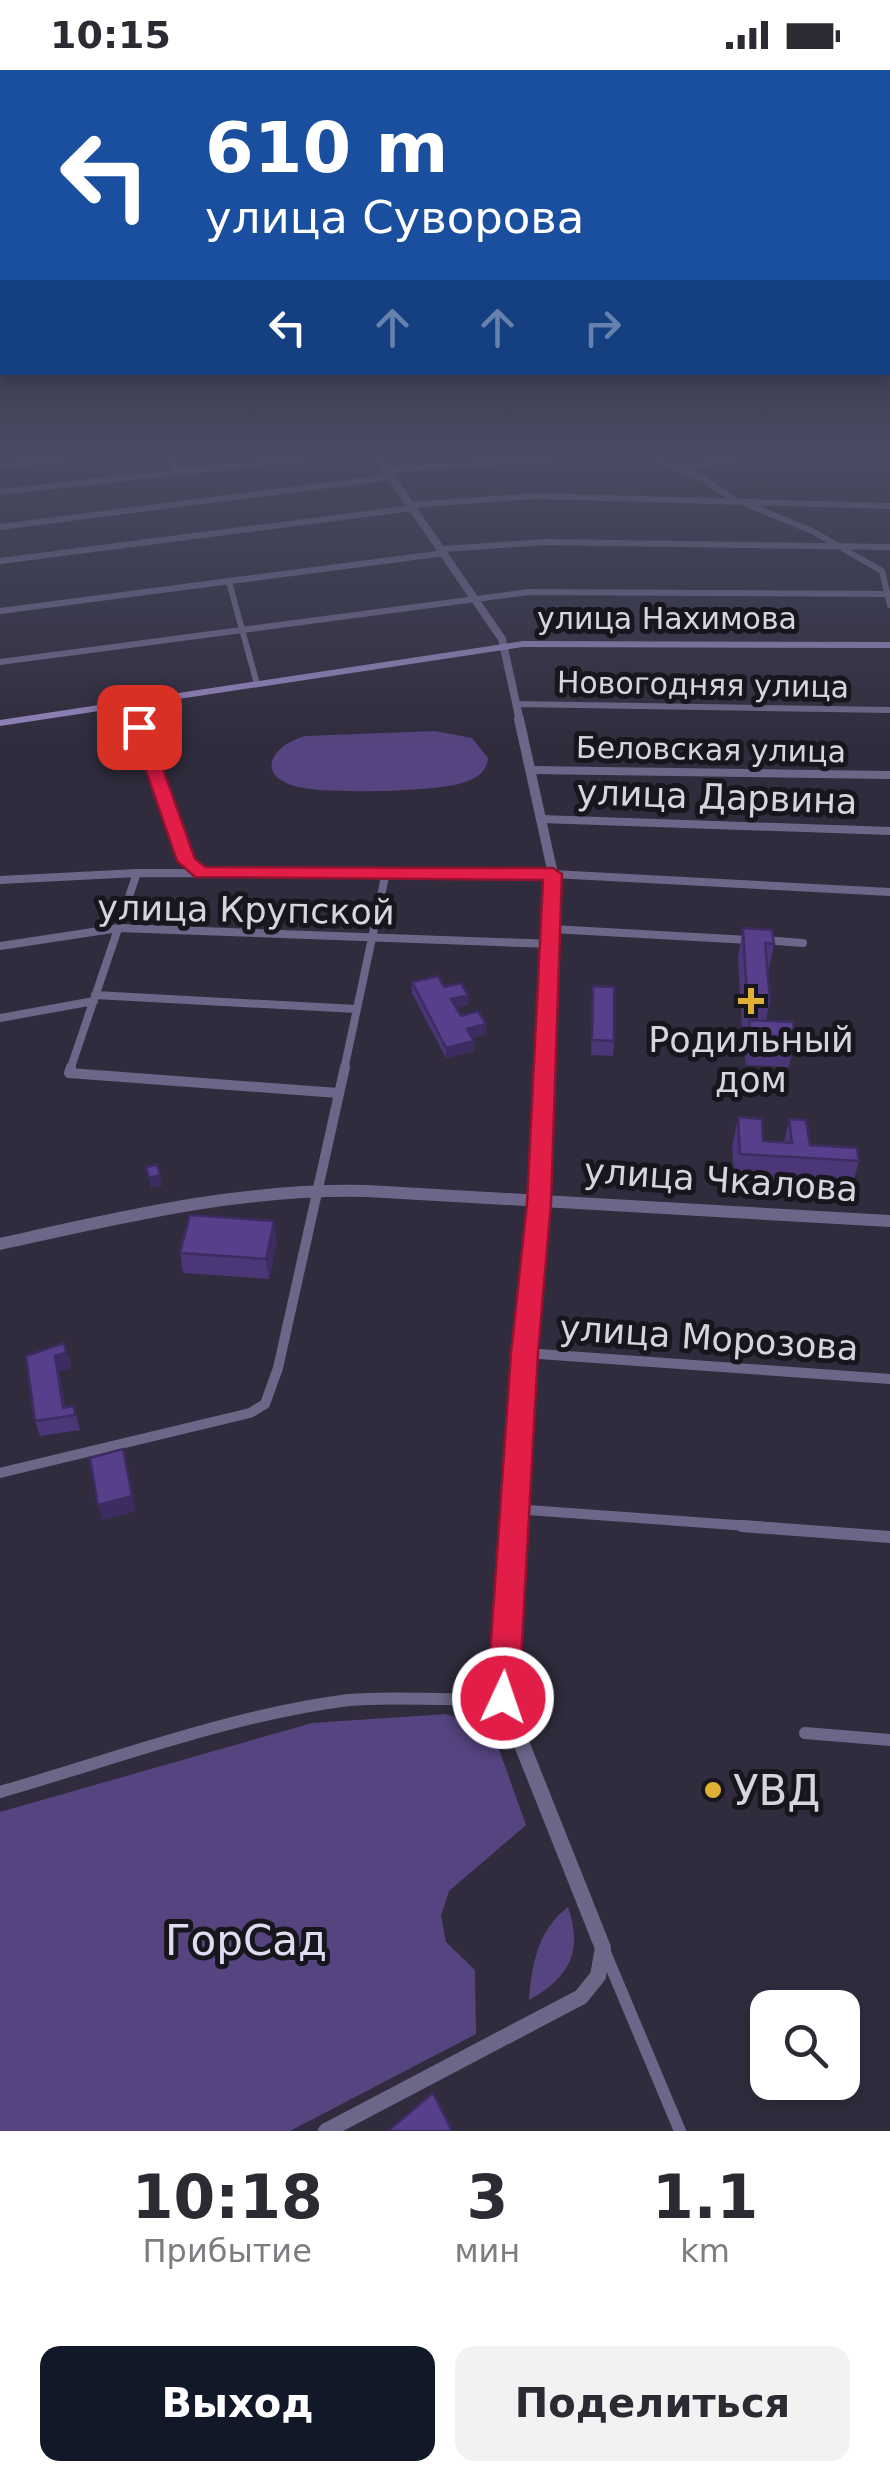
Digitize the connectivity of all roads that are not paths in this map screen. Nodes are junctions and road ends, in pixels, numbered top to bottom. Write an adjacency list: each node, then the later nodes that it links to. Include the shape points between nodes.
1 (74, 551): 5 (street)
2 (451, 551): 4 (street)
3 (847, 551): 7 (street, via 882,571)
4 (443, 552): 6 (street); 8 (street)
5 (0, 561)
6 (229, 582): 10 (street); 11 (street)
7 (888, 594): 8 (street, via 528,592); 9 (street)
8 (478, 598): 11 (street); 13 (street)
9 (890, 604)
10 (0, 611)
11 (245, 629): 14 (street); 15 (street)
12 (890, 645): 13 (main road, улица Нахимова)
13 (504, 646): 15 (main road, улица Нахимова); 17 (street)
14 (0, 662)
15 (257, 684): 16 (main road, улица Нахимова)
16 (133, 704): 19 (main road, улица Нахимова); 24 (street)
17 (516, 704): 18 (street, Новогодняя улица); 20 (street)
18 (890, 710)
19 (0, 724)
20 (532, 770): 21 (street, Беловская улица); 22 (street)
21 (890, 775)
22 (542, 818): 23 (street, улица Дарвина); 29 (street)
23 (890, 831)
24 (187, 861): 25 (street); 28 (street)
25 (202, 872): 26 (street); 28 (street)
26 (386, 872): 29 (street); 34 (street)
27 (138, 873): 28 (street); 30 (street); 32 (street)
28 (164, 873)
29 (553, 874): 31 (street); 33 (street)
30 (0, 880)
31 (890, 892)
32 (118, 928): 34 (street, улица Крупской); 37 (street, улица Крупской); 38 (street)
33 (552, 929): 35 (street); 36 (street)
34 (371, 940): 36 (street, улица Крупской); 39 (street)
35 (804, 942)
36 (552, 944): 44 (street)
37 (0, 946)
38 (94, 998): 39 (street); 40 (street); 41 (street)
39 (356, 1009): 42 (street)
40 (0, 1018)
41 (69, 1074): 42 (street)
42 (338, 1093): 43 (street)
43 (320, 1191): 44 (street, улица Чкалова); 46 (street, улица Чкалова, via 196,1203); 49 (street, via 265,1404)
44 (539, 1203): 45 (street, улица Чкалова); 47 (street)
45 (890, 1221)
46 (0, 1244)
47 (524, 1353): 48 (street, улица Морозова); 50 (street)
48 (890, 1379)
49 (0, 1473)
50 (514, 1509): 51 (street); 52 (street)
51 (890, 1537)
52 (503, 1698): 55 (street, via 352,1700 282,1713); 56 (street)
53 (805, 1733): 54 (street)
54 (890, 1740)
55 (0, 1792)
56 (603, 1948): 57 (street, via 598,1976 581,1997); 58 (street)
57 (326, 2131)
58 (680, 2131)

